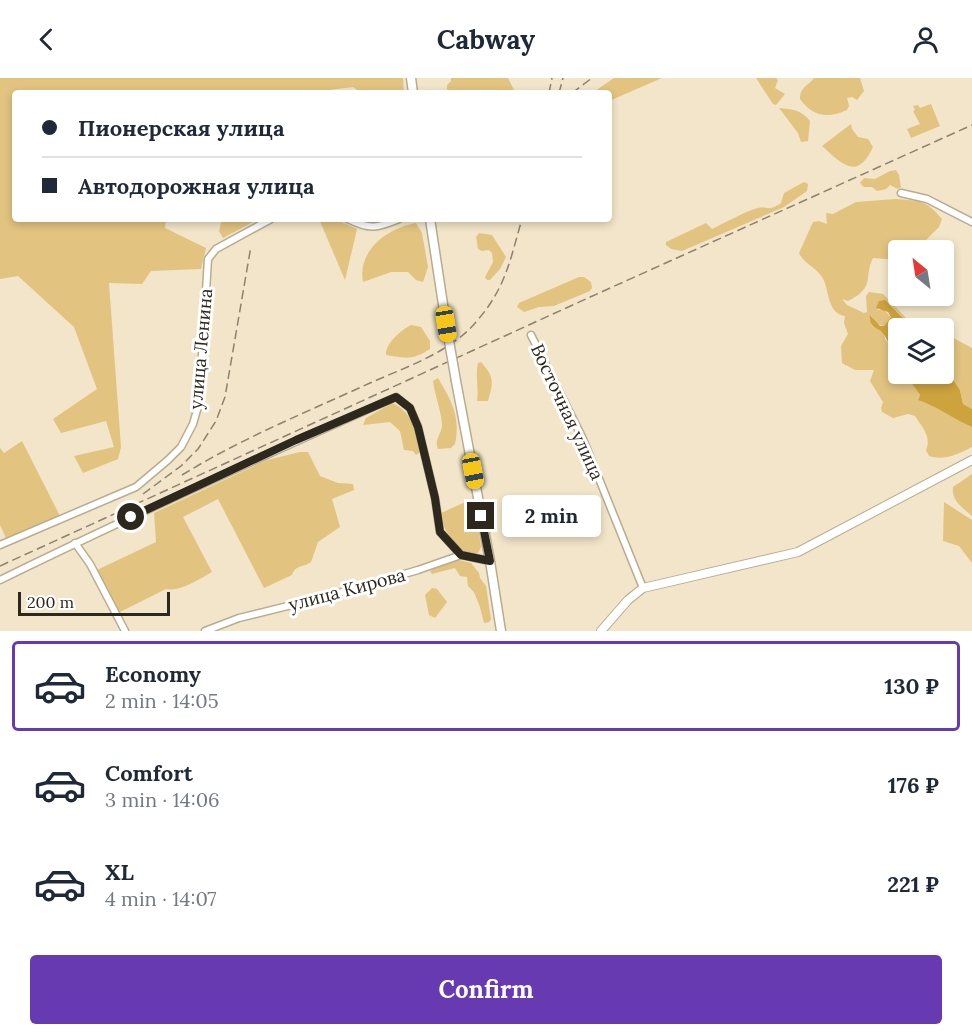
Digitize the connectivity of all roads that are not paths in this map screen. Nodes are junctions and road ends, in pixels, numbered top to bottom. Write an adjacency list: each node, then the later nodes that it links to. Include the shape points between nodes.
1 (901, 193): 6 (street, via 927,199)
2 (266, 222): 10 (street, улица Ленина, via 216,249 208,259 199,403 181,447 136,487)
3 (355, 222): 4 (street, via 369,228)
4 (392, 222)
5 (430, 222): 12 (main road, bridge)
6 (972, 222)
7 (531, 335): 14 (street, Восточная улица, via 583,439)
8 (972, 460): 14 (street, via 798,552)
9 (75, 543): 11 (street, via 396,397 410,408 418,427 440,532); 13 (street); 15 (street)
10 (0, 545)
11 (461, 555): 12 (street); 16 (street, улица Кирова)
12 (490, 561): 17 (main road)
13 (0, 580)
14 (643, 588): 18 (street, via 627,600)
15 (124, 631)
16 (205, 631)
17 (501, 631)
18 (601, 631)

